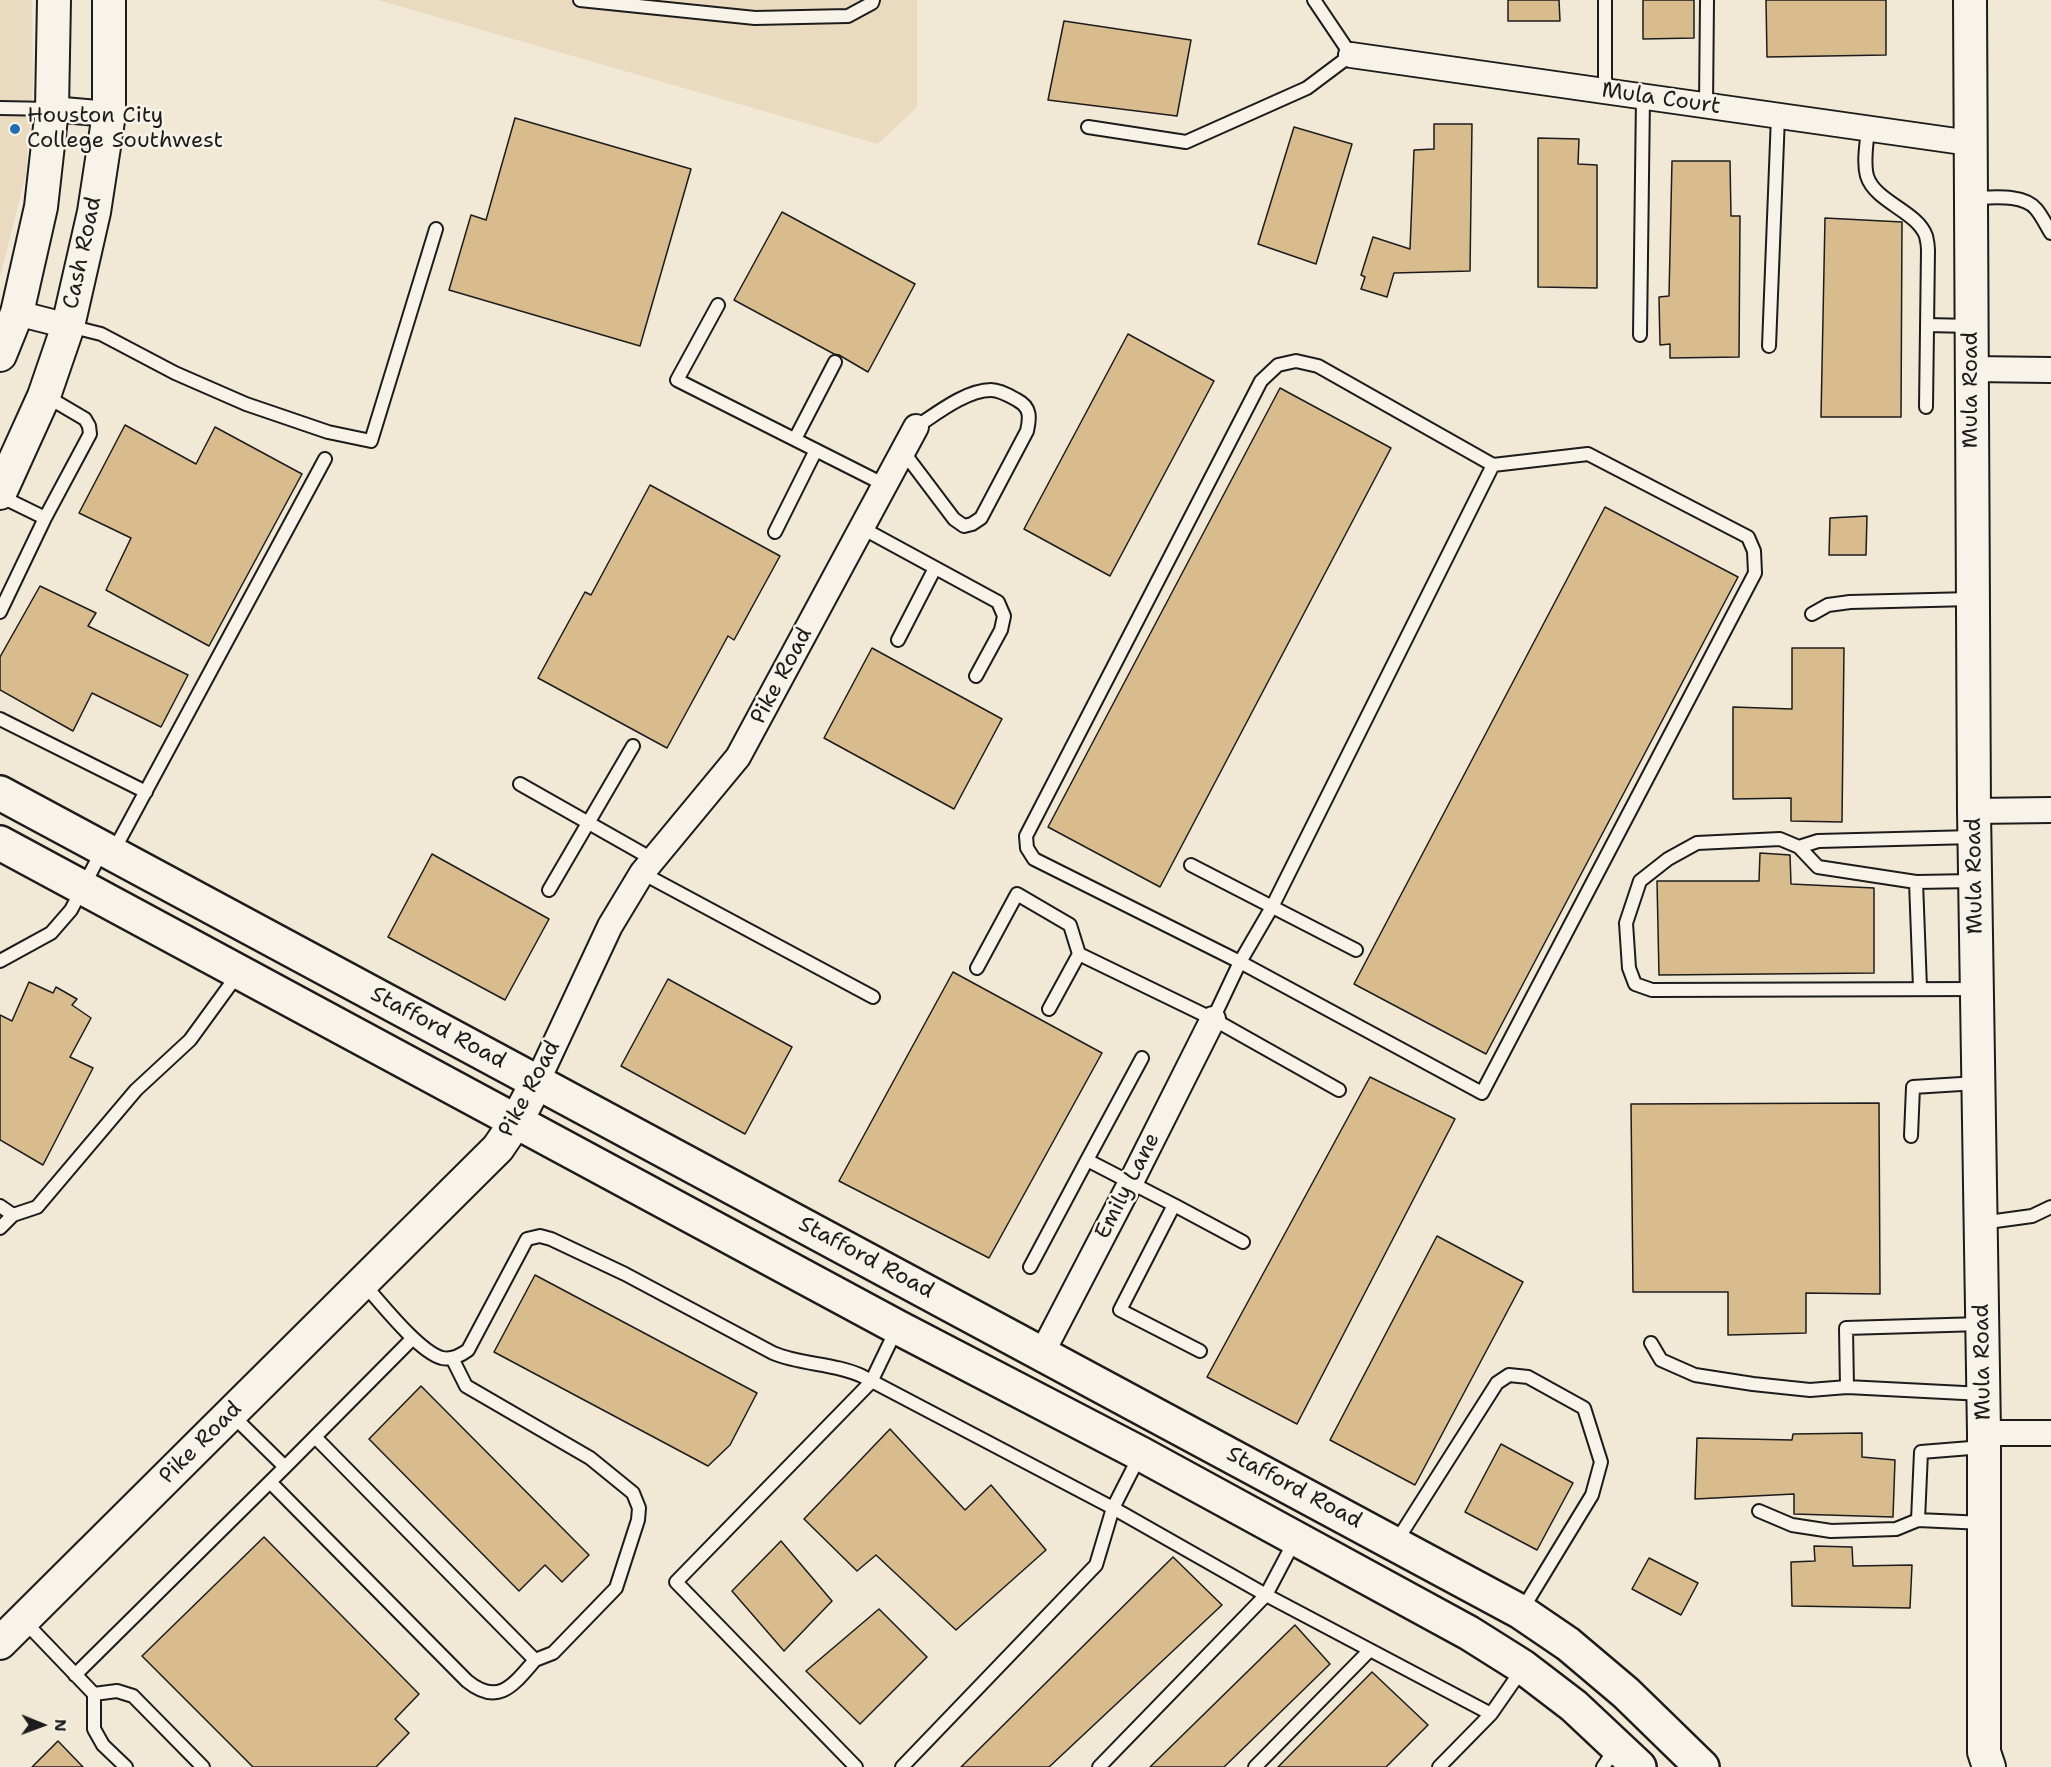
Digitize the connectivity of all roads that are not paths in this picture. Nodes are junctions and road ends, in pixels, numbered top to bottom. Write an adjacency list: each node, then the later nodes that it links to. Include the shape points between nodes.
1 (54, 0): 14 (street)
2 (109, 0): 15 (street, Cash Road)
3 (580, 0): 4 (lane, via 755,18 848,16)
4 (873, 0)
5 (1314, 0): 9 (lane)
6 (1605, 0): 10 (lane)
7 (1707, 0): 12 (lane)
8 (1970, 0): 19 (street, Mula Road)
9 (1351, 55): 10 (street, Mula Court); 17 (lane, via 1307,88 1186,142)
10 (1605, 91): 11 (street, Mula Court)
11 (1643, 97): 12 (street, Mula Court); 28 (lane)
12 (1706, 106): 16 (street, Mula Court)
13 (0, 108): 14 (lane)
14 (52, 109): 15 (street); 24 (street, via 41,207)
15 (109, 114): 26 (street, Cash Road, via 94,212)
16 (1778, 116): 18 (street, Mula Court); 29 (lane)
17 (1088, 127)
18 (1868, 129): 19 (street, Mula Court); 25 (lane, via 1868,179 1875,190 1906,213 1926,235)
19 (1970, 143): 20 (street, Mula Road)
20 (1970, 198): 22 (lane, via 2026,201 2035,207); 27 (street, Mula Road)
21 (436, 229): 26 (lane, via 371,441 328,432 246,404 101,334)
22 (2051, 233)
23 (718, 305): 37 (lane, via 677,380)
24 (17, 313): 26 (street); 30 (street)
25 (1927, 325): 27 (lane); 35 (lane)
26 (68, 326): 34 (street, Cash Road)
27 (1971, 326): 32 (street, Mula Road)
28 (1640, 335)
29 (1769, 346)
30 (0, 354)
31 (836, 362): 37 (lane)
32 (1971, 369): 33 (street); 48 (street, Mula Road)
33 (2051, 370)
34 (45, 396): 43 (street, Cash Road); 44 (lane, via 85,419 90,434)
35 (1926, 406)
36 (916, 427): 39 (street, Pike Road); 39 (lane, via 961,398 991,390 1024,403 1030,417 1027,431 981,518 972,524 964,526 954,519)
37 (795, 440): 38 (lane)
38 (816, 450): 42 (lane); 46 (lane)
39 (902, 450): 42 (street, Pike Road)
40 (325, 459): 56 (lane)
41 (1493, 465): 70 (lane); 74 (lane, via 1318,366 1296,361 1278,364 1261,381 1026,836 1034,859); 74 (lane, via 1588,454 1748,537 1754,551 1755,573 1482,1093)
42 (885, 485): 45 (street, Pike Road)
43 (0, 495): 44 (lane)
44 (45, 518): 49 (lane)
45 (862, 528): 47 (lane); 65 (street, Pike Road, via 738,757)
46 (776, 532)
47 (935, 568): 51 (lane); 52 (lane, via 998,602 1004,616 1001,630)
48 (1972, 599): 50 (lane, via 1850,602 1828,605); 60 (street, Mula Road)
49 (0, 612)
50 (1812, 614)
51 (898, 640)
52 (976, 676)
53 (0, 719): 56 (lane)
54 (633, 746): 59 (lane)
55 (520, 784): 59 (lane)
56 (146, 792): 63 (lane)
57 (0, 793): 63 (main road, Stafford Road)
58 (2051, 810): 60 (street)
59 (589, 823): 65 (lane); 69 (lane)
60 (1974, 824): 62 (lane, via 1915,837 1818,841); 66 (street, Mula Road)
61 (0, 843): 68 (main road, Stafford Road)
62 (1798, 847): 67 (lane, via 1818,867); 77 (lane, via 1780,839 1697,843 1640,881 1626,923 1629,968 1635,984 1652,990)
63 (108, 851): 68 (lane); 83 (main road, Stafford Road)
64 (1191, 865): 70 (lane)
65 (648, 866): 79 (lane); 83 (street, Pike Road, via 610,926)
66 (1975, 881): 67 (lane); 78 (street, Mula Road)
67 (1916, 882): 77 (lane)
68 (82, 888): 73 (lane, via 71,910 51,933); 76 (main road, Stafford Road)
69 (549, 890)
70 (1272, 907): 71 (lane); 74 (lane)
71 (1356, 950)
72 (1079, 954): 75 (lane, via 1070,925 1017,894); 80 (lane); 81 (lane)
73 (0, 961)
74 (1240, 962): 81 (lane)
75 (977, 968)
76 (240, 972): 86 (main road, Stafford Road); 93 (lane, via 190,1040 136,1090 37,1207)
77 (1920, 988): 78 (lane)
78 (1977, 989): 84 (street, Mula Road)
79 (873, 997)
80 (1049, 1009)
81 (1213, 1019): 85 (lane); 89 (street, Emily Lane)
82 (1142, 1058): 88 (lane)
83 (537, 1082): 86 (street, Pike Road); 99 (main road, Stafford Road)
84 (1978, 1083): 87 (lane, via 1913,1086); 94 (street, Mula Road)
85 (1339, 1090)
86 (517, 1120): 98 (street, Pike Road, via 498,1148); 101 (main road, Stafford Road)
87 (1911, 1136)
88 (1087, 1160): 89 (lane); 97 (lane)
89 (1131, 1182): 90 (lane); 105 (street, Emily Lane)
90 (1174, 1205): 96 (lane); 104 (lane, via 1120,1310)
91 (0, 1206): 93 (lane)
92 (2051, 1207): 94 (lane, via 2032,1216)
93 (13, 1215): 95 (lane)
94 (1980, 1223): 100 (street, Mula Road)
95 (0, 1228)
96 (1244, 1242)
97 (1029, 1267)
98 (363, 1283): 102 (lane); 110 (street, Pike Road)
99 (921, 1288): 101 (main road); 105 (main road, Stafford Road)
100 (1982, 1324): 108 (lane, via 1846,1328); 109 (street, Mula Road)
101 (897, 1327): 107 (lane); 114 (main road, Stafford Road)
102 (413, 1338): 106 (lane, via 433,1354); 112 (lane)
103 (1651, 1343): 108 (lane, via 1662,1360 1695,1375 1810,1390)
104 (1200, 1350)
105 (1042, 1353): 117 (main road, Stafford Road)
106 (452, 1358): 107 (lane, via 468,1350 527,1239 540,1236 625,1274 778,1355 852,1371); 129 (lane, via 466,1386 590,1458 633,1493 639,1508 616,1588 553,1653)
107 (871, 1382): 118 (lane); 138 (lane, via 676,1582)
108 (1847, 1387): 109 (lane)
109 (1983, 1394): 113 (street, Mula Road)
110 (231, 1414): 115 (lane); 126 (street, Pike Road)
111 (2051, 1433): 113 (street)
112 (315, 1437): 115 (lane); 129 (lane)
113 (1984, 1440): 120 (lane, via 1921,1452); 121 (street, Mula Road)
114 (1141, 1454): 118 (lane); 122 (main road, Stafford Road)
115 (285, 1467): 116 (lane)
116 (270, 1482): 129 (lane, via 477,1689 503,1691); 131 (lane)
117 (1319, 1502): 122 (main road); 123 (main road, Stafford Road)
118 (1113, 1508): 124 (lane); 139 (lane, via 1096,1565)
119 (1759, 1511): 120 (lane, via 1792,1525 1831,1531 1896,1529)
120 (1918, 1520): 121 (lane)
121 (1984, 1523): 135 (street, Mula Road)
122 (1296, 1539): 124 (lane); 130 (main road, Stafford Road, via 1469,1633)
123 (1396, 1543): 125 (main road, Stafford Road); 125 (lane, via 1497,1383 1509,1375 1528,1377 1584,1408 1601,1462 1592,1495)
124 (1266, 1595): 128 (lane); 140 (lane)
125 (1521, 1612): 143 (main road, Stafford Road, via 1568,1644 1626,1693)
126 (23, 1621): 127 (street, Pike Road); 131 (lane)
127 (0, 1643)
128 (1370, 1650): 133 (lane); 141 (lane)
129 (536, 1660)
130 (1523, 1667): 133 (lane); 134 (main road, Stafford Road, via 1574,1706)
131 (75, 1675): 132 (lane)
132 (94, 1694): 136 (lane, via 94,1729 103,1745); 137 (lane, via 117,1691 133,1696)
133 (1491, 1714): 142 (lane)
134 (1620, 1760)
135 (1982, 1762)
136 (126, 1767)
137 (203, 1767)
138 (856, 1767)
139 (902, 1767)
140 (1099, 1767)
141 (1255, 1767)
142 (1439, 1767)
143 (1702, 1767)

